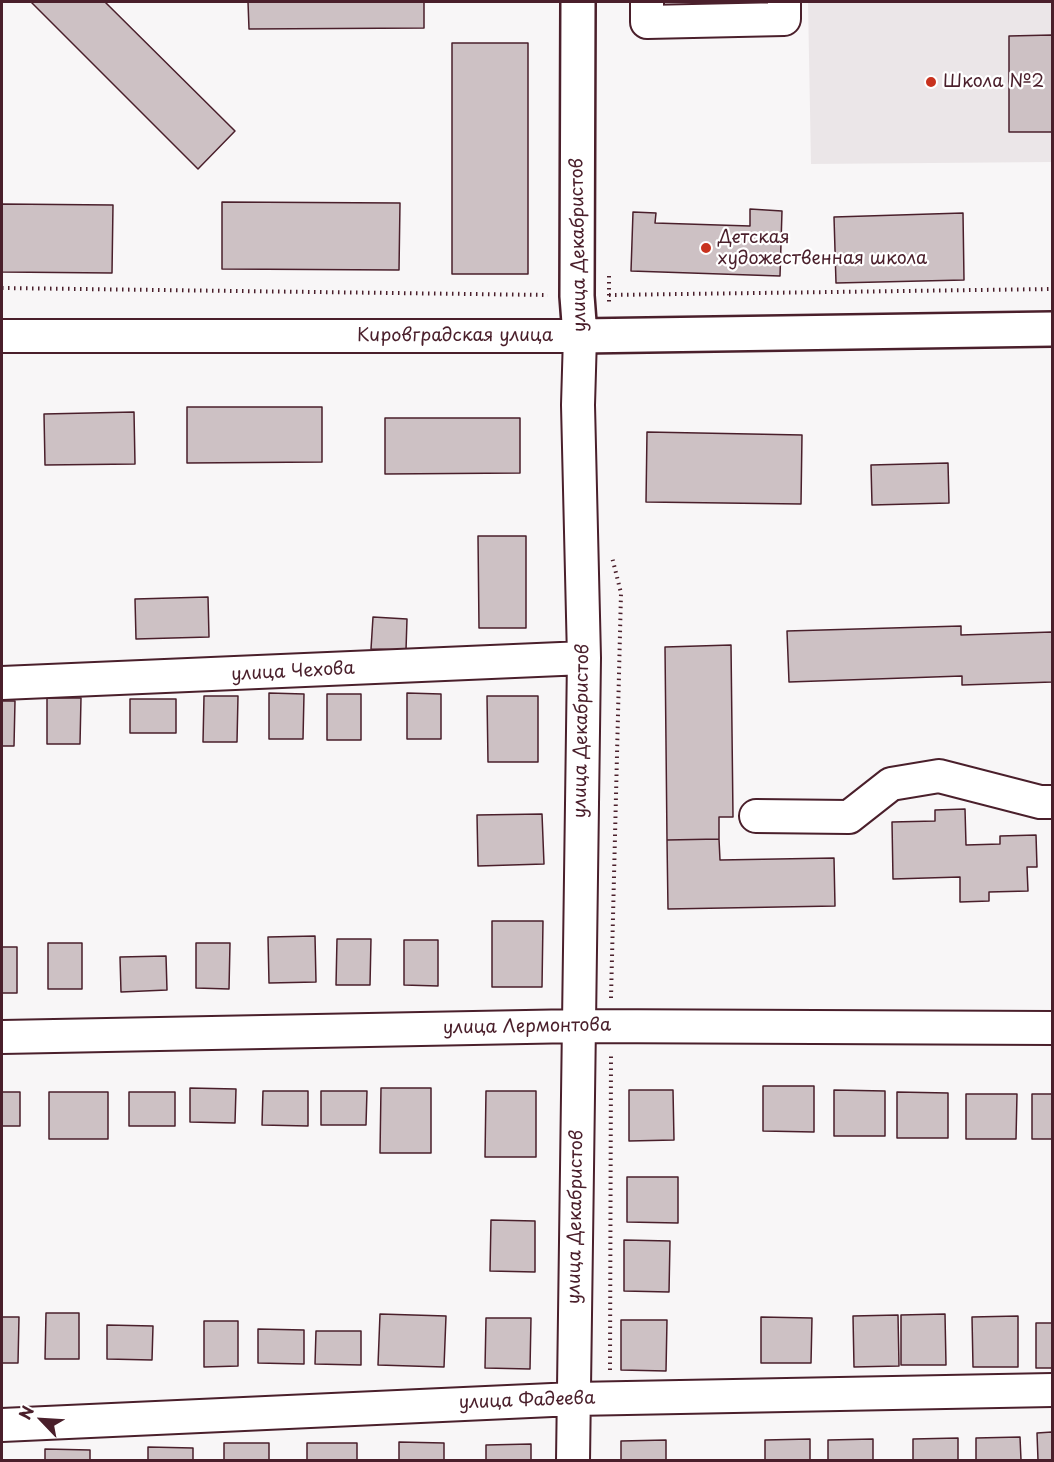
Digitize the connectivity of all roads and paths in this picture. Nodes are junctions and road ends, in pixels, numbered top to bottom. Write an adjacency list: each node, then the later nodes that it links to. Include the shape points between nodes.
1 (578, 2): 6 (main road, улица Декабристов)
2 (646, 2): 3 (street, via 647,22 784,19)
3 (784, 2)
4 (2, 288): 6 (path)
5 (1053, 289): 6 (path)
6 (577, 296): 9 (main road, улица Декабристов)
7 (1053, 329): 9 (main road, Кировградская улица)
8 (2, 336): 9 (street, Кировградская улица)
9 (580, 336): 10 (street, улица Декабристов)
10 (584, 658): 11 (street, улица Чехова); 14 (street, улица Декабристов)
11 (2, 683)
12 (1053, 802): 13 (street, via 939,776 891,784 849,817)
13 (756, 816)
14 (578, 1026): 15 (street, улица Лермонтова); 16 (street, улица Лермонтова); 18 (street, улица Декабристов)
15 (1053, 1028)
16 (2, 1037)
17 (1053, 1390): 18 (street, улица Фадеева)
18 (574, 1399): 19 (street, улица Фадеева); 20 (street, улица Декабристов)
19 (2, 1425)
20 (573, 1461)

